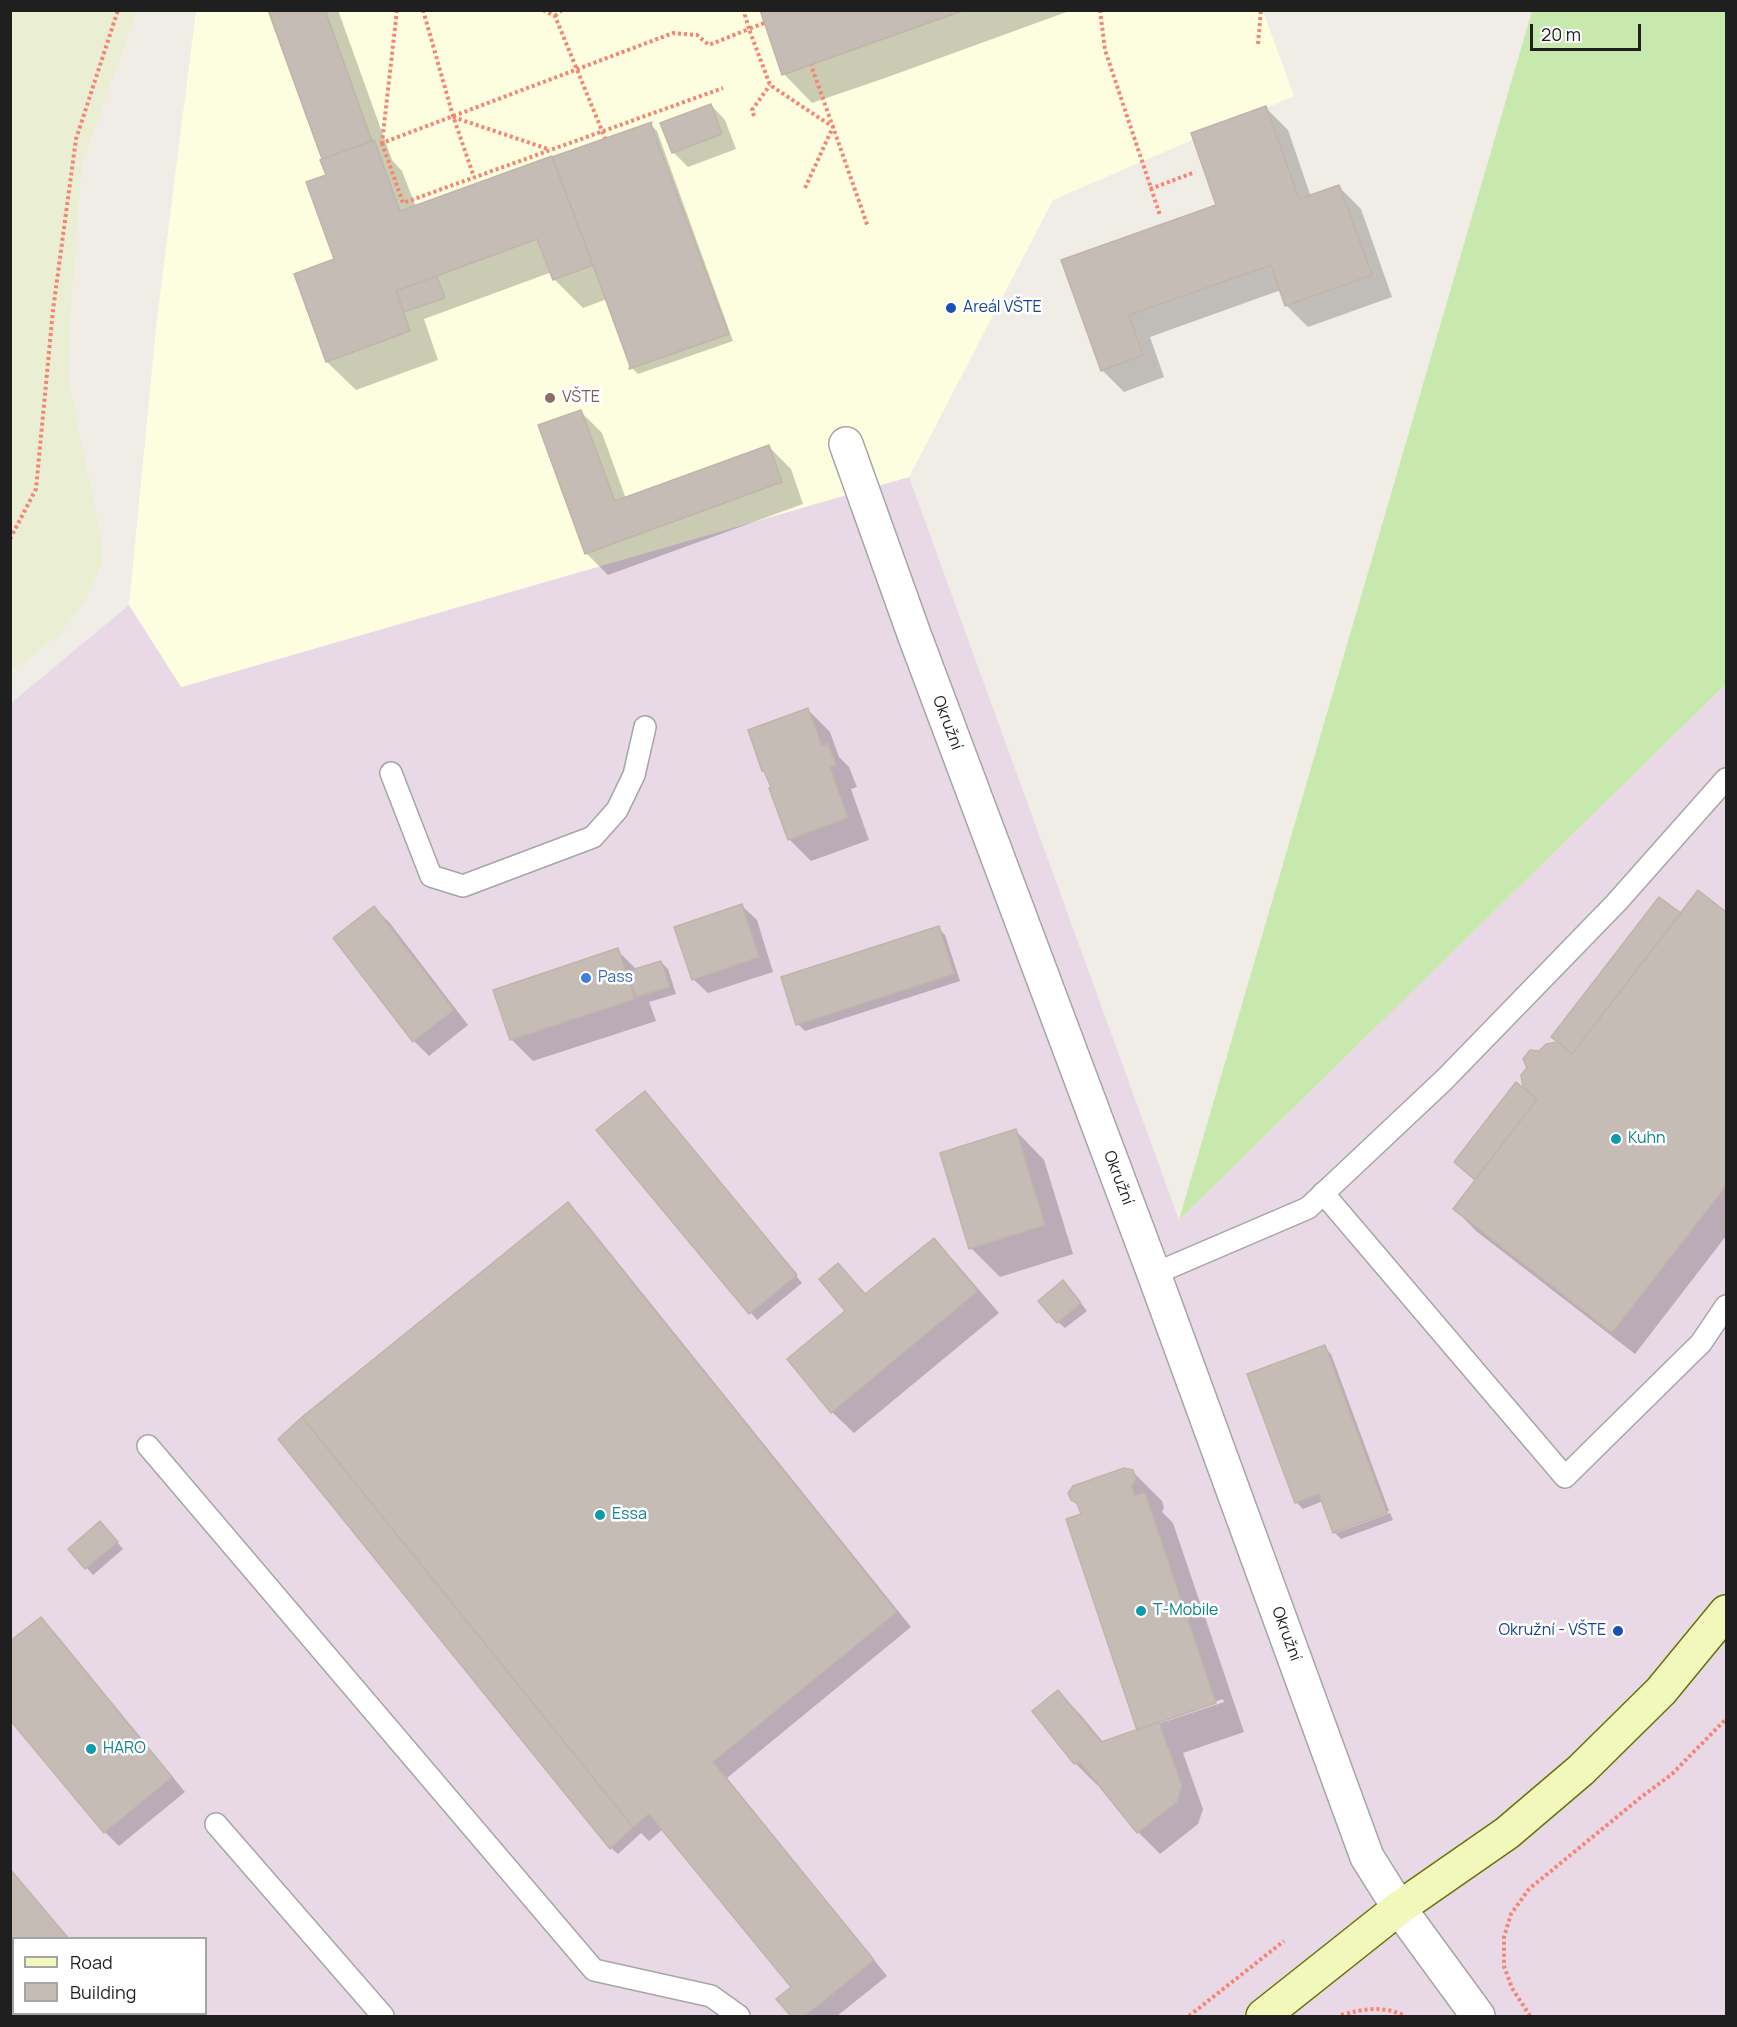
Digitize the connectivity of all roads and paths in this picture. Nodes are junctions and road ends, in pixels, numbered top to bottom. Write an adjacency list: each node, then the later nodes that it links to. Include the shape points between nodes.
1 (118, 10): 31 (path, via 76,139 36,489)
2 (397, 10): 22 (path)
3 (423, 10): 17 (path)
4 (543, 10): 9 (path)
5 (562, 10): 9 (path)
6 (746, 10): 11 (path)
7 (1100, 10): 27 (path, via 1105,50)
8 (1262, 10): 12 (path)
9 (555, 16): 14 (path)
10 (764, 23): 11 (path)
11 (749, 29): 14 (path, via 710,45 697,35 673,33); 15 (path)
12 (1258, 44)
13 (811, 65): 19 (path)
14 (577, 70): 17 (path); 20 (path)
15 (770, 85): 18 (path, via 752,110); 19 (path)
16 (723, 88): 20 (path)
17 (453, 116): 22 (path); 23 (path); 25 (path)
18 (754, 116)
19 (833, 127): 26 (path); 29 (path)
20 (602, 131): 21 (path); 23 (path)
21 (605, 138)
22 (382, 143): 25 (path, via 403,203)
23 (550, 150): 25 (path)
24 (1195, 172): 27 (path)
25 (474, 177)
26 (805, 188)
27 (1150, 189): 28 (path)
28 (1160, 215)
29 (868, 227)
30 (846, 444): 36 (street, Okružní)
31 (10, 539)
32 (645, 727): 33 (lane, via 634,775 617,810 592,837 463,886 431,876)
33 (391, 772)
34 (1726, 779): 35 (lane, via 1616,903 1444,1080)
35 (1323, 1193): 36 (lane, via 1308,1208); 37 (lane, via 1566,1478 1701,1343)
36 (1154, 1274): 42 (street, Okružní, via 1367,1857)
37 (1726, 1306)
38 (148, 1446): 46 (lane, via 594,1970 711,1996)
39 (1726, 1612): 42 (main road, via 1660,1691 1581,1770 1507,1833)
40 (1726, 1719): 51 (path, via 1672,1774 1530,1889 1511,1914 1504,1937 1504,1966 1512,1988)
41 (216, 1824): 45 (lane)
42 (1399, 1908): 48 (main road); 50 (street, Okružní)
43 (1284, 1941): 47 (path)
44 (1341, 2015): 49 (path, via 1366,2008)
45 (382, 2016)
46 (740, 2016)
47 (1189, 2016)
48 (1263, 2016)
49 (1405, 2016)
50 (1478, 2016)
51 (1530, 2016)

